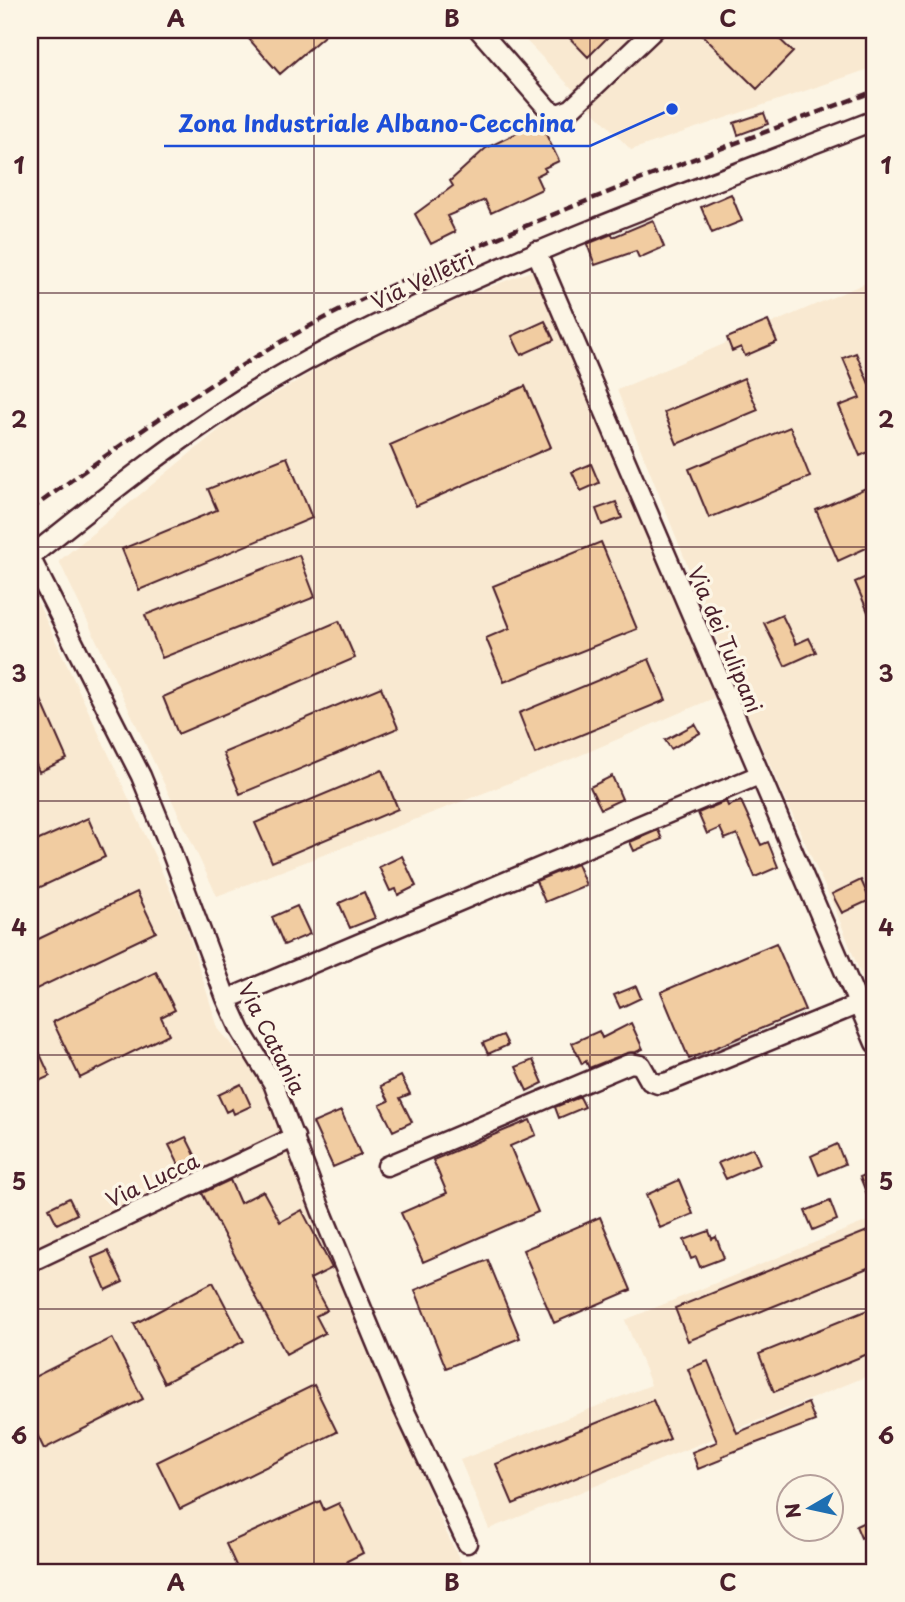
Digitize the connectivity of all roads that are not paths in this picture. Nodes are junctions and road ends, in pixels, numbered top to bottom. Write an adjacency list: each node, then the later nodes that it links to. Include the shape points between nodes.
1 (479, 30): 2 (street, via 548,109 558,114 571,109)
2 (654, 30)
3 (875, 120): 4 (street, Via Velletri)
4 (537, 251): 5 (street, Via Velletri, via 390,318 251,393 122,484); 6 (street, Via dei Tulipani)
5 (30, 557): 10 (street, Via Catania, via 141,776 226,998 270,1075)
6 (759, 775): 7 (street); 8 (street, Via dei Tulipani)
7 (237, 995)
8 (859, 1004): 9 (street, Via dei Tulipani); 11 (street, via 668,1082 650,1081 640,1065 631,1063)
9 (875, 1043)
10 (295, 1137): 12 (street, Via Lucca); 13 (street, Via Catania, via 401,1403)
11 (387, 1166)
12 (30, 1262)
13 (467, 1543)

